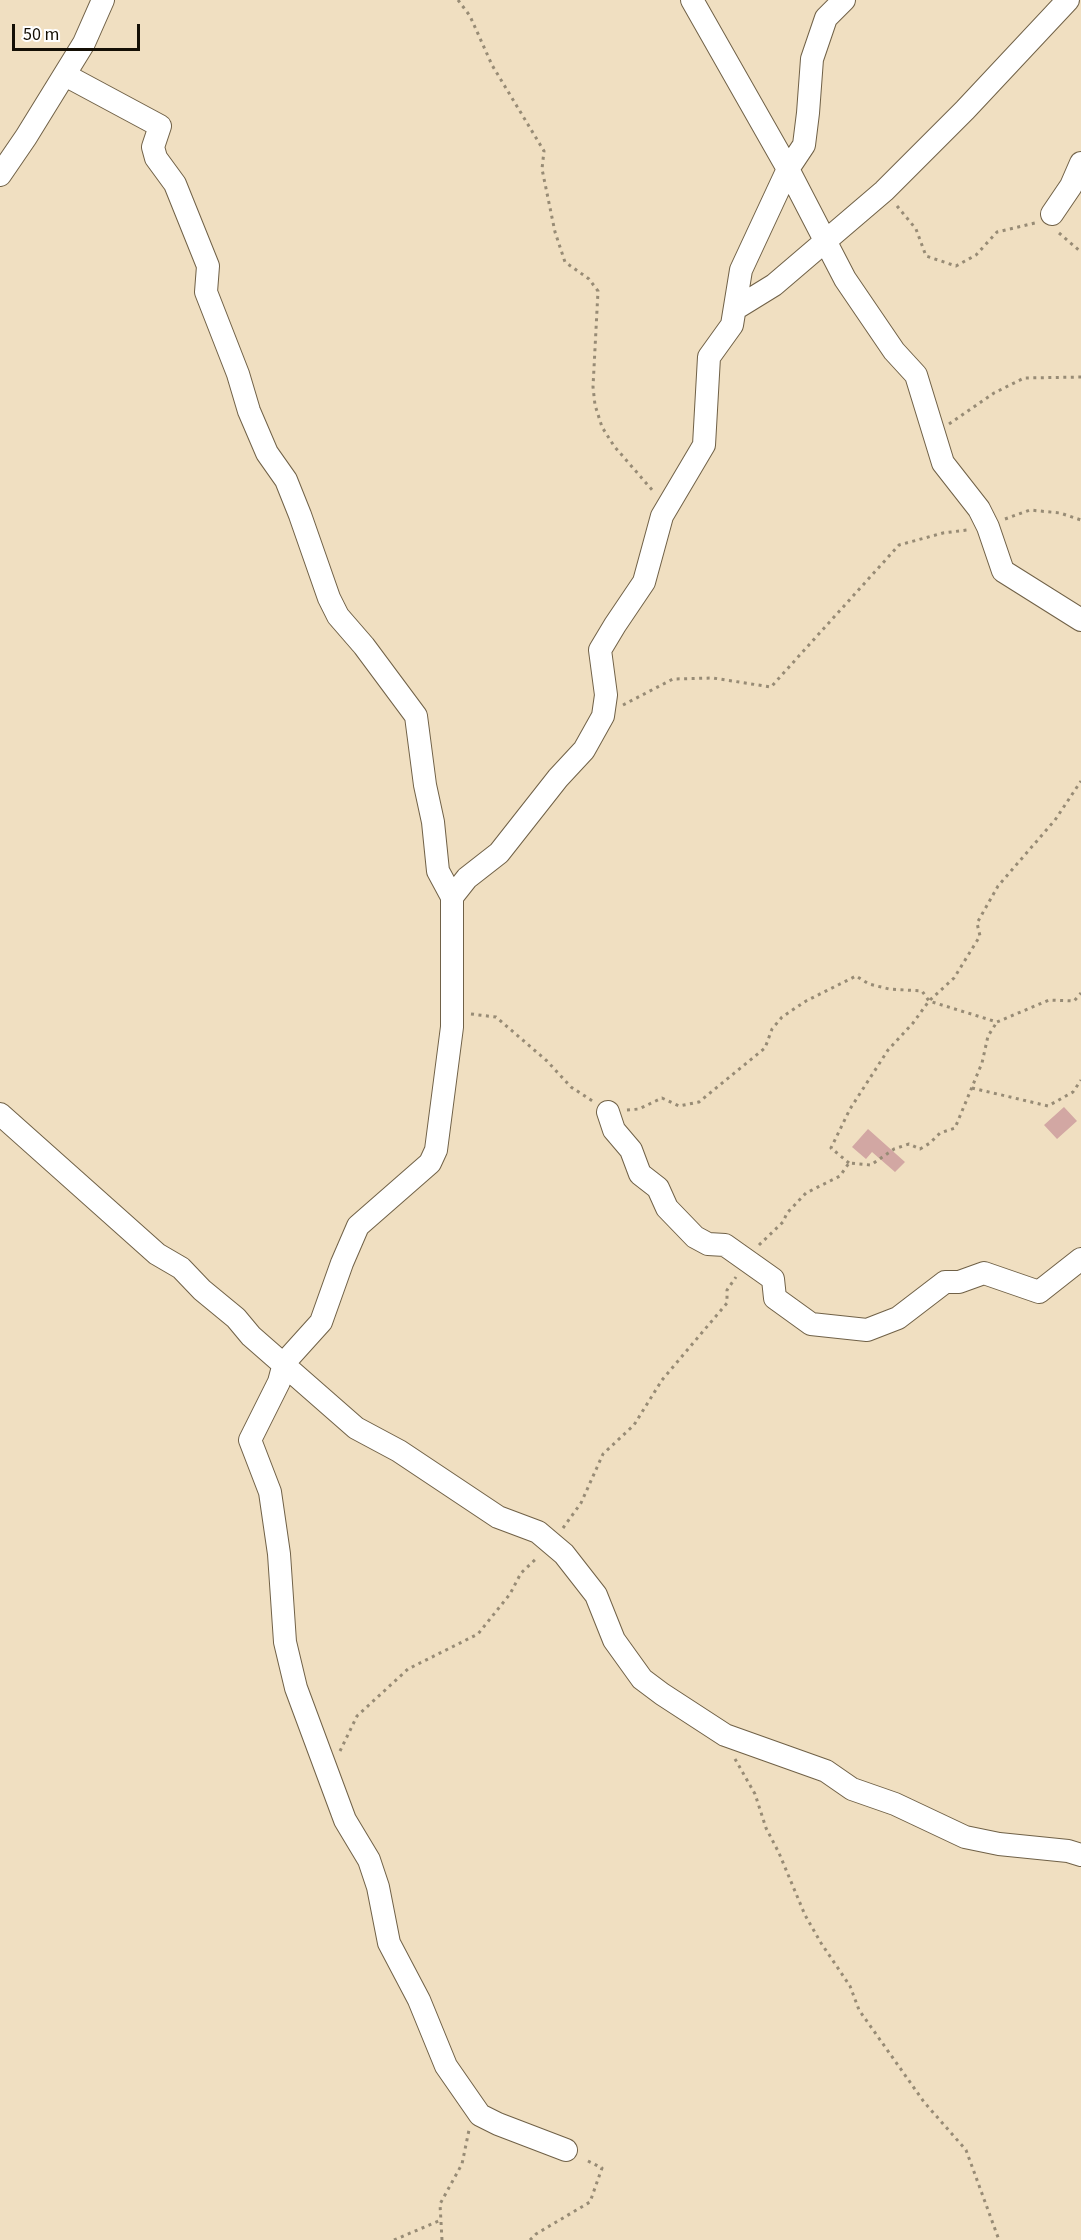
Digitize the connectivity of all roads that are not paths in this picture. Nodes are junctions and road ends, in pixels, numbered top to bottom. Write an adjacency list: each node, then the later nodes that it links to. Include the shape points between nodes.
1 (103, 0): 5 (street)
2 (692, 0): 7 (street)
3 (844, 0): 7 (street, via 826,18 812,59 804,145)
4 (1068, 0): 10 (street, via 965,110)
5 (64, 75): 8 (street); 13 (street, via 160,126 153,147 156,158 175,184 208,266 206,292 249,411 267,453 286,480 329,598 416,716 438,871)
6 (1081, 163): 9 (street)
7 (788, 169): 10 (street); 11 (street, via 741,270)
8 (0, 175)
9 (1052, 214)
10 (826, 242): 11 (street, via 774,285); 12 (street, via 845,279 894,351 916,375 943,462 980,509 1003,571)
11 (735, 309): 13 (street, via 732,325 709,357 704,445 662,516 644,582 600,650 606,695 603,716 584,750 500,853 467,878)
12 (1081, 620)
13 (452, 897): 17 (street, via 452,1027 436,1150 430,1163 358,1226 321,1322)
14 (608, 1112): 16 (street, via 614,1130 631,1150 640,1174 658,1188 667,1208 695,1237 708,1244 725,1245 773,1279 775,1298 810,1324 867,1330 898,1318 945,1282 959,1282 984,1273 1038,1292)
15 (0, 1114): 17 (street, via 157,1254 181,1268)
16 (1081, 1259)
17 (284, 1364): 18 (street, via 356,1428 399,1451 498,1517 538,1532 564,1554 596,1595 614,1640 642,1679 725,1735 826,1771 852,1789 896,1804 965,1837); 19 (street, via 250,1440 270,1492 285,1642 296,1688 345,1820 369,1860 389,1943 419,2000 446,2066 480,2115)
18 (1081, 1855)
19 (566, 2150)

